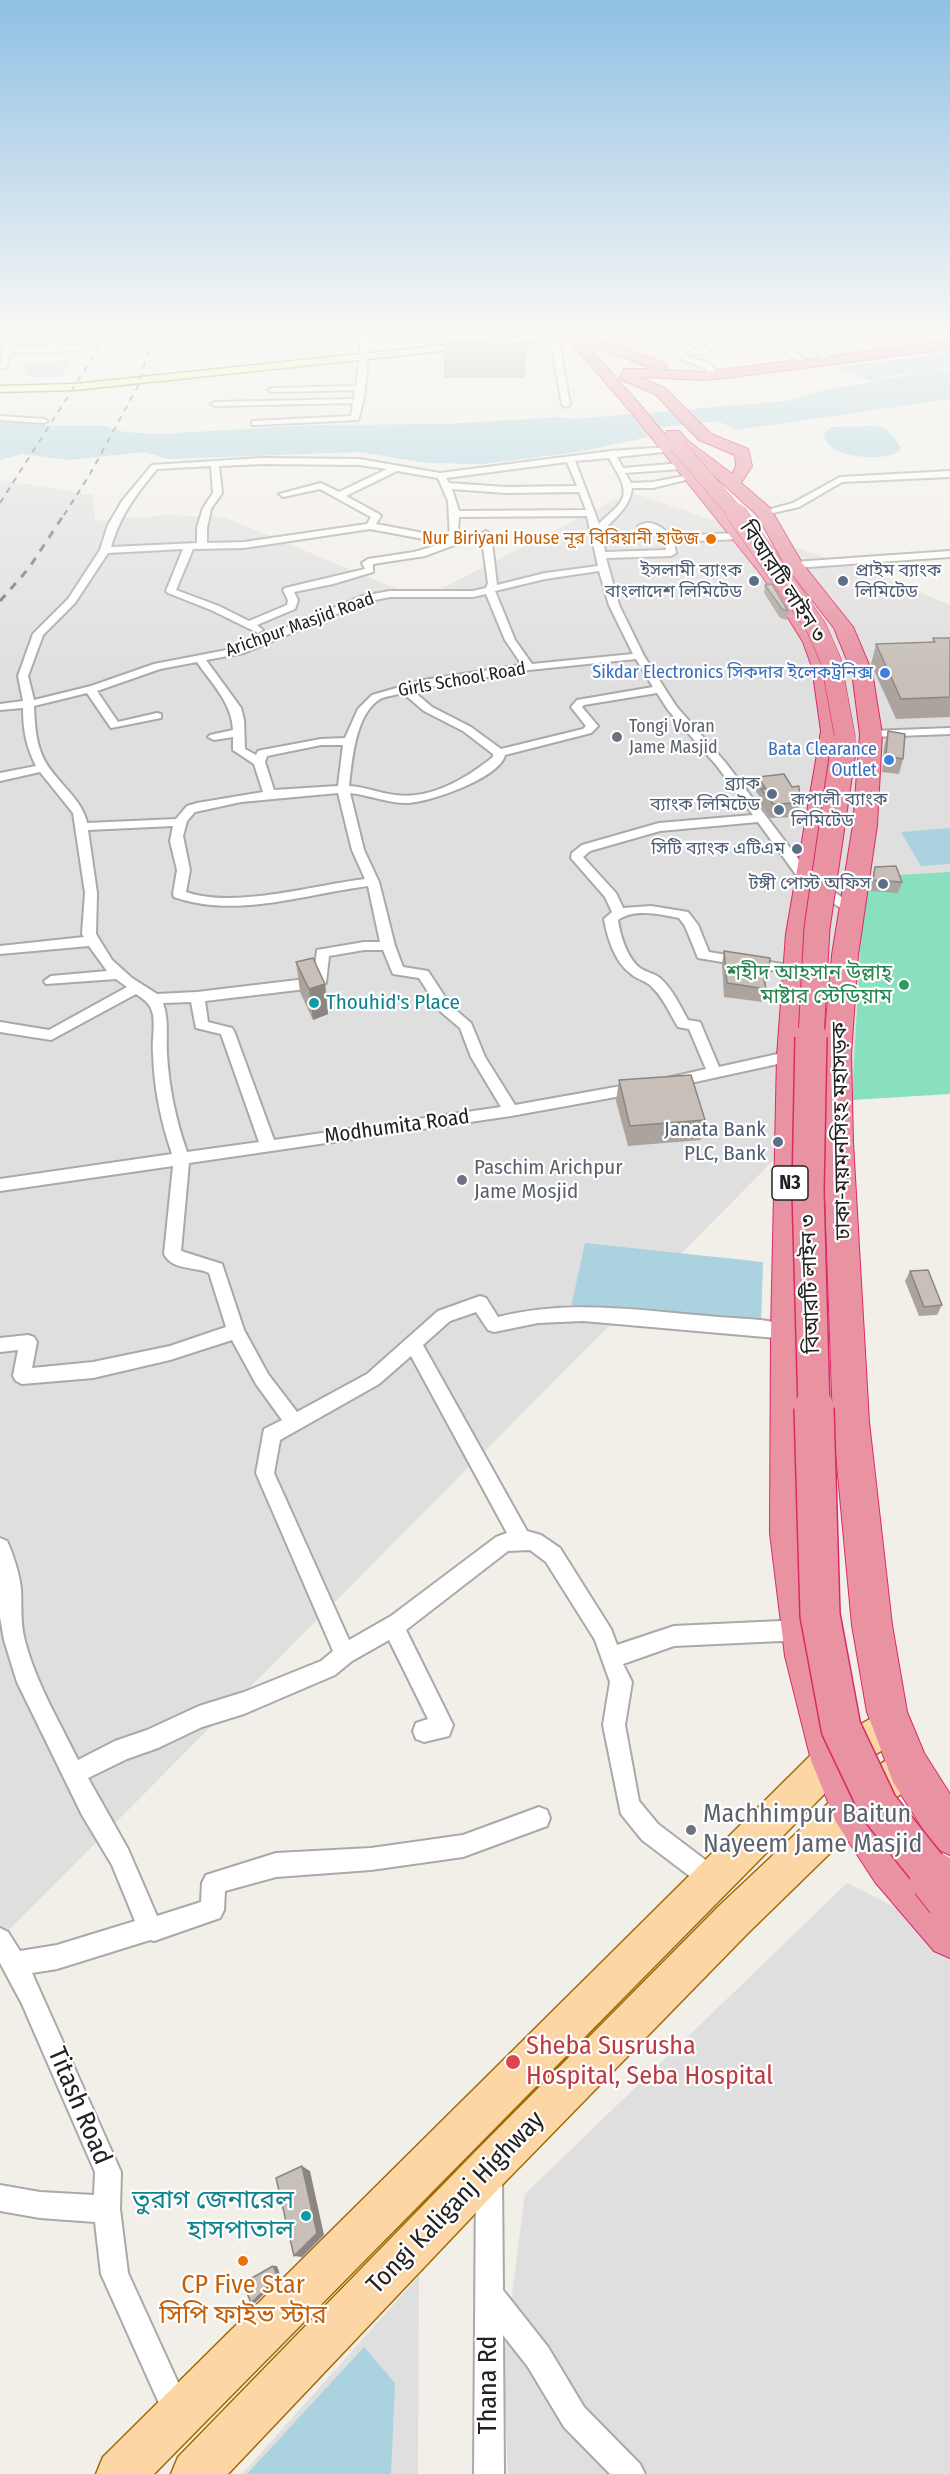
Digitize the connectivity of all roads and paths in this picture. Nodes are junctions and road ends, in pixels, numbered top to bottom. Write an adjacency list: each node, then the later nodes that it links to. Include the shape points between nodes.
1 (677, 447): 4 (highway, N3)
2 (679, 447): 63 (highway, বিআরটি লাইন ৩, bridge, via 741,519 816,627 831,661 845,737)
3 (681, 447): 4 (highway)
4 (682, 453): 5 (street); 10 (street); 14 (street, via 652,485); 19 (highway, ঢাকা-ময়মনসিংহ মহাসড়ক / N3, via 730,483); 26 (highway, N3)
5 (611, 454): 6 (street); 10 (street)
6 (570, 459): 9 (street); 15 (street)
7 (215, 463): 8 (street, via 359,462); 30 (street, via 219,495 207,508); 31 (street, via 155,467 126,501)
8 (396, 468): 12 (street); 17 (street)
9 (507, 469): 12 (street); 18 (street)
10 (620, 471): 14 (street)
11 (950, 474): 19 (street, via 840,480 796,505)
12 (443, 480): 13 (street); 18 (street); 21 (street)
13 (429, 481)
14 (628, 486): 24 (street, via 624,505)
15 (583, 489): 18 (street); 20 (street)
16 (283, 494): 17 (street, via 321,486)
17 (339, 496): 23 (street, via 376,516)
18 (499, 502): 20 (street); 21 (street)
19 (764, 512): 34 (highway, ঢাকা-ময়মনসিংহ মহাসড়ক / N3)
20 (591, 513): 24 (street)
21 (455, 514): 28 (street)
22 (649, 514): 27 (street, via 646,527 657,527)
23 (370, 526): 28 (street); 30 (street, via 244,545)
24 (597, 532): 33 (street)
25 (486, 534): 36 (street, via 493,583)
26 (738, 536): 27 (street); 63 (highway, N3, via 788,601 813,642 822,666 832,731)
27 (669, 539): 33 (street, via 671,553)
28 (454, 542): 37 (street, via 442,550 371,561 367,563 370,570 288,590 293,600 291,607)
29 (189, 547): 30 (street); 31 (street); 37 (street, via 171,591)
30 (202, 547)
31 (105, 550): 45 (street, via 72,601 38,634 23,676)
32 (950, 554): 34 (street)
33 (601, 555): 35 (street)
34 (794, 565): 50 (highway, ঢাকা-ময়মনসিংহ মহাসড়ক / N3, via 843,627 853,648 862,672)
35 (603, 568): 36 (street, Arichpur Masjid Road, via 544,576); 39 (street, via 614,605)
36 (490, 591): 38 (street, Arichpur Masjid Road, via 429,596 390,594 362,599); 41 (street, via 510,640)
37 (249, 625): 38 (street)
38 (273, 637): 40 (street, Arichpur Masjid Road, via 240,651)
39 (639, 656): 41 (street, Girls School Road); 44 (street)
40 (199, 658): 43 (street, Arichpur Masjid Road, via 158,666); 49 (street, via 234,708)
41 (529, 668): 42 (street, Girls School Road)
42 (404, 688): 52 (street, Girls School Road, via 376,697 364,709); 53 (street, via 428,709 466,729)
43 (90, 689): 45 (street, Arichpur Masjid Road); 47 (street, via 115,726)
44 (660, 689): 53 (street, via 580,702 576,707 592,726 587,731); 59 (street, via 722,764)
45 (29, 704): 46 (street, Arichpur Masjid Road); 55 (street, via 29,731)
46 (0, 707)
47 (157, 716)
48 (950, 731): 50 (street)
49 (238, 733): 51 (street); 54 (street, via 239,750)
50 (871, 734): 64 (highway, ঢাকা-ময়মনসিংহ মহাসড়ক / N3, via 866,825)
51 (214, 737)
52 (349, 741): 54 (street, via 262,753); 57 (street, Girls School Road)
53 (498, 753): 57 (street, via 499,758 484,770 415,798 402,800)
54 (259, 762): 58 (street)
55 (43, 768): 56 (street); 61 (street, via 79,813)
56 (0, 777)
57 (343, 789): 58 (street); 62 (street, Girls School Road, via 358,850)
58 (270, 796): 60 (street, via 226,799 192,808)
59 (760, 818): 63 (street); 65 (street, via 659,827 578,853 577,858 611,896)
60 (180, 822): 61 (street); 62 (street, via 176,846 183,874 179,894 194,901 238,904)
61 (81, 827): 66 (street, via 91,893 88,928)
62 (373, 882): 67 (street, Girls School Road)
63 (816, 882): 64 (street); 69 (highway, N3, via 799,934); 102 (highway, বিআরটি লাইন ৩, bridge, via 808,1191 820,1615 840,1728 878,1806)
64 (852, 909): 93 (highway, ঢাকা-ময়মনসিংহ মহাসড়ক / N3, via 837,1054 851,1422 872,1625)
65 (619, 913): 69 (street, via 651,909 682,915 706,956); 77 (street, via 611,919 612,928 634,970 651,978 683,1024 694,1025)
66 (92, 941): 68 (street); 70 (street)
67 (388, 946): 73 (street, via 322,954 321,980 314,982); 78 (street, Girls School Road, via 398,971 423,974 446,1009 466,1026 478,1057)
68 (0, 950)
69 (795, 970): 76 (highway, N3)
70 (120, 974): 71 (street); 72 (street)
71 (51, 981)
72 (136, 988): 74 (street); 75 (street, via 51,1035)
73 (197, 997): 74 (street); 79 (street, via 201,1025 227,1031)
74 (154, 999): 80 (street, via 160,1014 164,1094)
75 (0, 1028)
76 (791, 1056): 77 (street, Modhumita Road); 83 (highway, N3)
77 (716, 1073): 78 (street, Modhumita Road)
78 (511, 1111): 79 (street, Modhumita Road)
79 (268, 1145): 80 (street, Modhumita Road)
80 (182, 1159): 81 (street, Modhumita Road); 82 (street, via 172,1254 184,1262 209,1264 216,1269)
81 (0, 1185)
82 (236, 1331): 85 (street, via 170,1353 93,1370 22,1376 28,1342); 86 (street, via 262,1379)
83 (788, 1332): 84 (street, via 566,1312 494,1325 480,1303 444,1316); 90 (highway, N3, via 789,1533)
84 (413, 1344): 86 (street, via 373,1379); 87 (street)
85 (0, 1345)
86 (294, 1422): 91 (street, via 271,1435 265,1473)
87 (521, 1540): 89 (street, via 503,1543); 92 (street, via 534,1541 553,1555 604,1636)
88 (0, 1547): 97 (street, via 11,1587 14,1640 28,1682)
89 (393, 1626): 91 (street); 94 (street, via 442,1725)
90 (803, 1634): 92 (street, via 781,1631 674,1636); 95 (highway, N3)
91 (345, 1654): 97 (street, via 328,1668 199,1717)
92 (610, 1658): 101 (street, via 621,1682 614,1725 628,1806 650,1832)
93 (892, 1725): 95 (main road); 96 (highway, ঢাকা-ময়মনসিংহ মহাসড়ক / N3)
94 (424, 1731)
95 (832, 1760): 98 (highway, N3); 101 (main road)
96 (908, 1767): 98 (main road, Tongi Kaliganj Highway); 100 (highway, ঢাকা-ময়মনসিংহ মহাসড়ক / N3)
97 (75, 1773): 103 (street, via 120,1857)
98 (851, 1807): 104 (highway, N3, via 891,1866); 107 (main road, Tongi Kaliganj Highway, via 734,1919)
99 (540, 1818): 103 (street, via 463,1846 276,1865 214,1883 212,1910)
100 (950, 1833)
101 (712, 1879): 111 (main road)
102 (950, 1897)
103 (150, 1928): 106 (street, via 57,1957)
104 (950, 1935)
105 (0, 1940): 106 (street, Titash Road)
106 (14, 1964): 109 (street, Titash Road, via 108,2172)
107 (489, 2168): 110 (street, Thana Rd); 113 (main road, Tongi Kaliganj Highway)
108 (0, 2198): 109 (street)
109 (107, 2209): 111 (street, Titash Road, via 116,2274)
110 (489, 2295): 114 (street, Thana Rd); 115 (street, via 538,2357 574,2417)
111 (178, 2415): 112 (main road)
112 (120, 2474)
113 (195, 2474)
114 (489, 2474)
115 (630, 2474)

